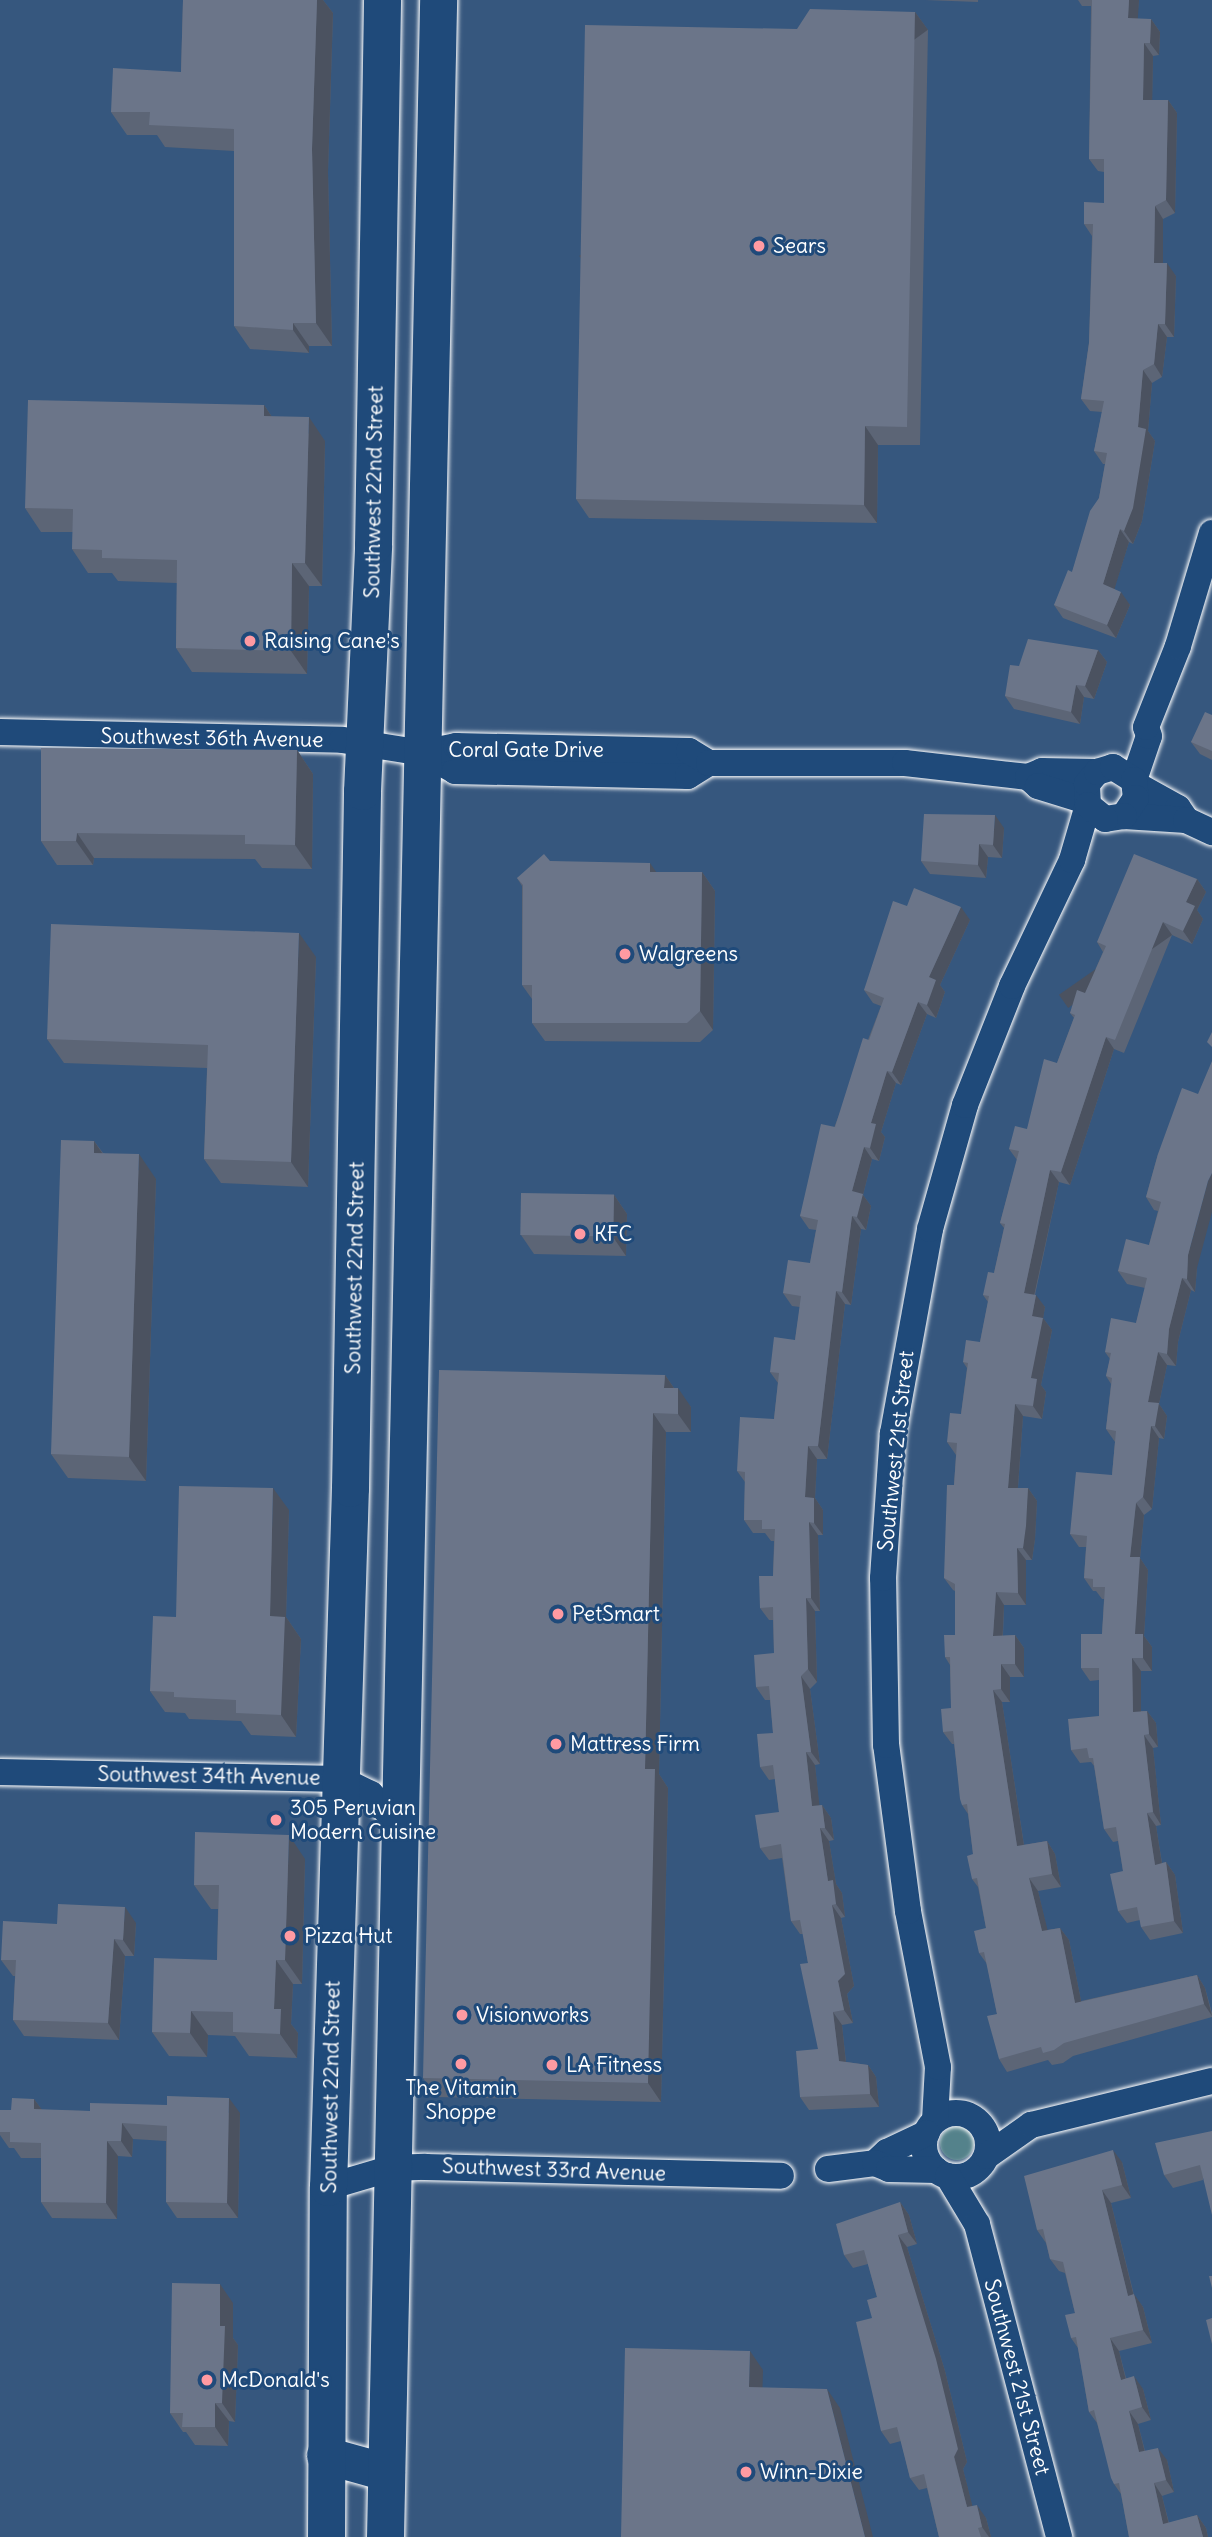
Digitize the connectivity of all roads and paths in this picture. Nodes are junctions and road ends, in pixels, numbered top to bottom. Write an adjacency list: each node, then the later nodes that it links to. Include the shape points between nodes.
1 (382, 0): 6 (main road, Southwest 22nd Street)
2 (438, 0): 7 (main road)
3 (1212, 533): 4 (street, via 1178,646)
4 (1146, 727): 8 (street); 10 (street, via 1149,736)
5 (0, 732): 6 (street, Southwest 36th Avenue)
6 (365, 743): 7 (street, Southwest 36th Avenue); 17 (main road, Southwest 22nd Street)
7 (423, 753): 9 (street, Coral Gate Drive, via 455,771 688,776 709,763 905,763); 18 (main road)
8 (1101, 770): 9 (street, Coral Gate Drive, via 1042,771); 10 (street, via 1121,770); 11 (street, via 1087,784)
9 (1028, 777): 11 (street, Coral Gate Drive, via 1038,786)
10 (1134, 782): 12 (street, via 1134,805); 13 (street, via 1178,808)
11 (1087, 803): 12 (street, via 1098,816); 15 (street, Southwest 21st Street)
12 (1118, 818): 13 (street); 15 (street, Southwest 21st Street)
13 (1186, 820): 14 (street)
14 (1212, 832)
15 (1072, 860): 19 (street, Southwest 21st Street, via 1012,986 956,1132 922,1267 892,1445 883,1578 886,1745 908,1911)
16 (0, 1772): 17 (street, Southwest 34th Avenue)
17 (340, 1779): 18 (street, Southwest 34th Avenue, via 371,1794); 30 (main road, Southwest 22nd Street)
18 (400, 1826): 26 (main road)
19 (938, 2067): 21 (street, Southwest 21st Street, via 948,2074); 23 (street, Southwest 21st Street)
20 (1212, 2081): 22 (street)
21 (974, 2119): 22 (street); 23 (street, via 951,2113); 24 (street, via 988,2138)
22 (1031, 2125): 24 (street)
23 (931, 2126): 25 (street); 28 (street, via 926,2153)
24 (984, 2160): 28 (street, via 966,2175); 31 (street, Southwest 21st Street)
25 (875, 2163): 27 (street); 28 (street, via 889,2169)
26 (392, 2168): 29 (street, Southwest 33rd Avenue); 30 (street, Southwest 33rd Avenue); 33 (main road)
27 (828, 2169)
28 (942, 2173): 31 (street, Southwest 21st Street)
29 (781, 2176)
30 (328, 2188): 32 (main road, Southwest 22nd Street)
31 (975, 2217): 36 (street, Southwest 21st Street)
32 (325, 2455): 33 (main road); 34 (main road, Southwest 22nd Street)
33 (386, 2472): 35 (main road)
34 (326, 2537)
35 (385, 2537)
36 (1059, 2537)

